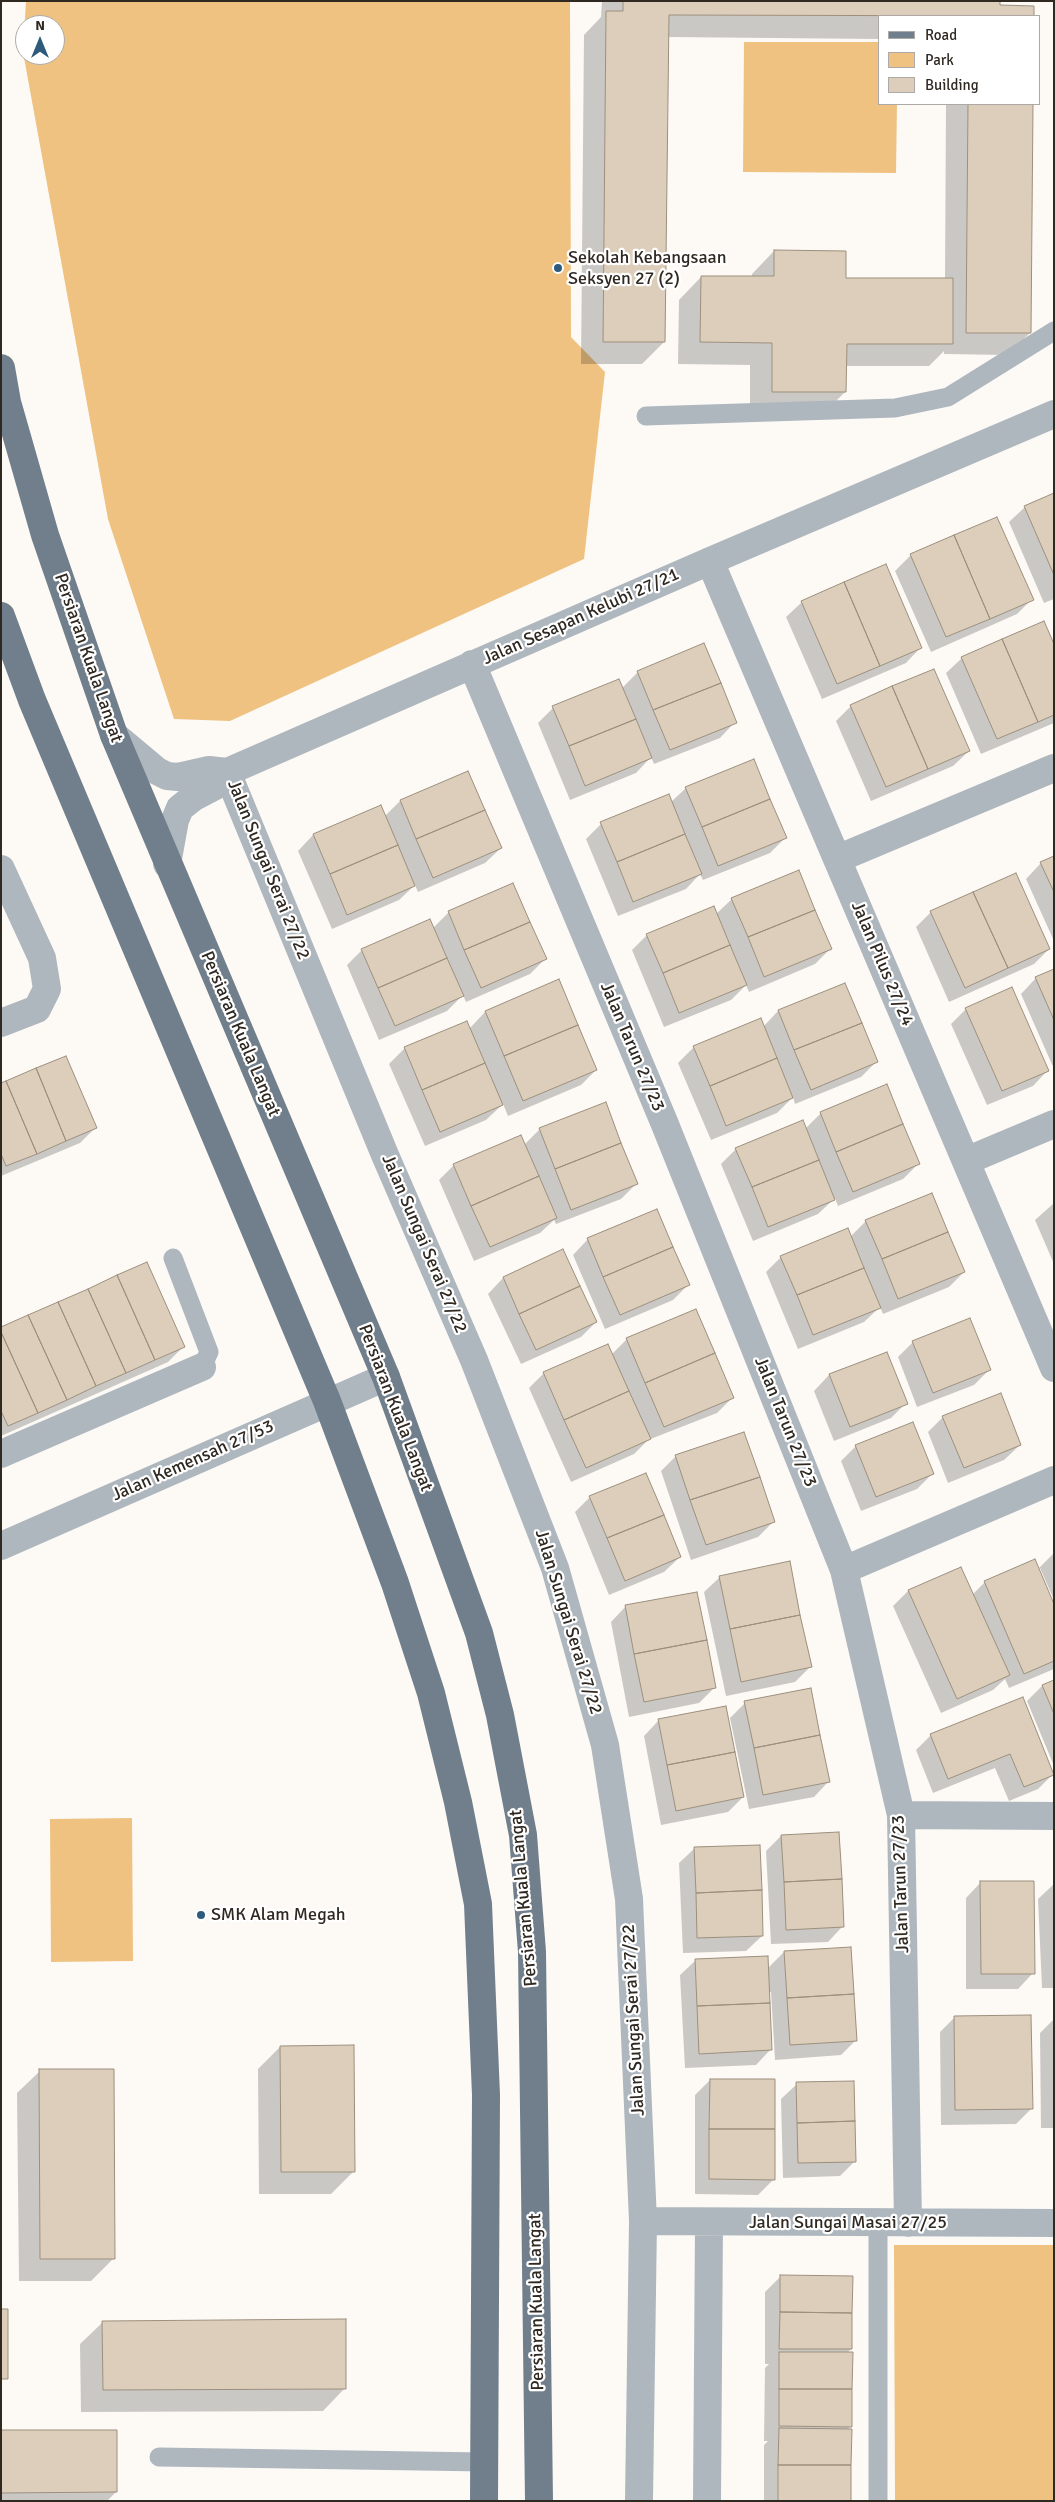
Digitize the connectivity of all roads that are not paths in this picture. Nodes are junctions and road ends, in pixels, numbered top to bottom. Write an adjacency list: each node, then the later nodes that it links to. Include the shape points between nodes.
1 (1054, 331): 4 (lane, via 948,397 895,408)
2 (1, 368): 8 (main road, Persiaran Kuala Langat, via 7,402 45,535)
3 (1054, 414): 5 (street, Jalan Sesapan Kelubi 27/21)
4 (646, 416)
5 (710, 561): 7 (street, Jalan Sesapan Kelubi 27/21); 11 (street, Jalan Pilus 27/24)
6 (1, 616): 21 (main road, via 32,700)
7 (472, 664): 10 (street, Jalan Sesapan Kelubi 27/21); 25 (street, Jalan Tarun 27/23, via 667,1131)
8 (114, 735): 10 (street, Jalan Sesapan Kelubi 27/21, via 156,771 167,776 178,777 209,770); 12 (main road, Persiaran Kuala Langat)
9 (1054, 768): 11 (street)
10 (227, 772): 12 (street, via 215,786 194,796 180,808); 28 (street, Jalan Sungai Serai 27/22, via 385,1155 474,1360 555,1568 604,1745 629,1899)
11 (837, 859): 16 (street, Jalan Pilus 27/24)
12 (167, 864): 20 (main road, Persiaran Kuala Langat)
13 (1, 869): 14 (street, via 42,958 47,989 37,1009)
14 (1, 1023)
15 (1054, 1124): 16 (street)
16 (966, 1161): 19 (street, Jalan Pilus 27/24)
17 (173, 1258): 18 (lane, via 209,1352)
18 (202, 1367): 22 (street)
19 (1054, 1368)
20 (386, 1377): 21 (street, Jalan Kemensah 27/53); 36 (main road, Persiaran Kuala Langat, via 479,1633 500,1715 523,1835 532,1952)
21 (327, 1401): 24 (street, Jalan Kemensah 27/53); 34 (main road, via 395,1583 431,1693 458,1802 478,1904 486,2095)
22 (1, 1454)
23 (1054, 1480): 25 (street)
24 (1, 1546)
25 (844, 1570): 26 (street, Jalan Tarun 27/23)
26 (901, 1815): 27 (street); 31 (street, Jalan Tarun 27/23)
27 (1054, 1816)
28 (643, 2222): 29 (street, Jalan Sungai Masai 27/25); 37 (street, Jalan Sungai Serai 27/22)
29 (709, 2223): 30 (street, Jalan Sungai Masai 27/25); 38 (street)
30 (878, 2223): 31 (street, Jalan Sungai Masai 27/25); 39 (lane)
31 (908, 2223): 32 (street, Jalan Sungai Masai 27/25)
32 (1054, 2223)
33 (159, 2457): 34 (lane)
34 (484, 2462): 35 (main road)
35 (484, 2501)
36 (538, 2501)
37 (638, 2501)
38 (707, 2501)
39 (878, 2501)

